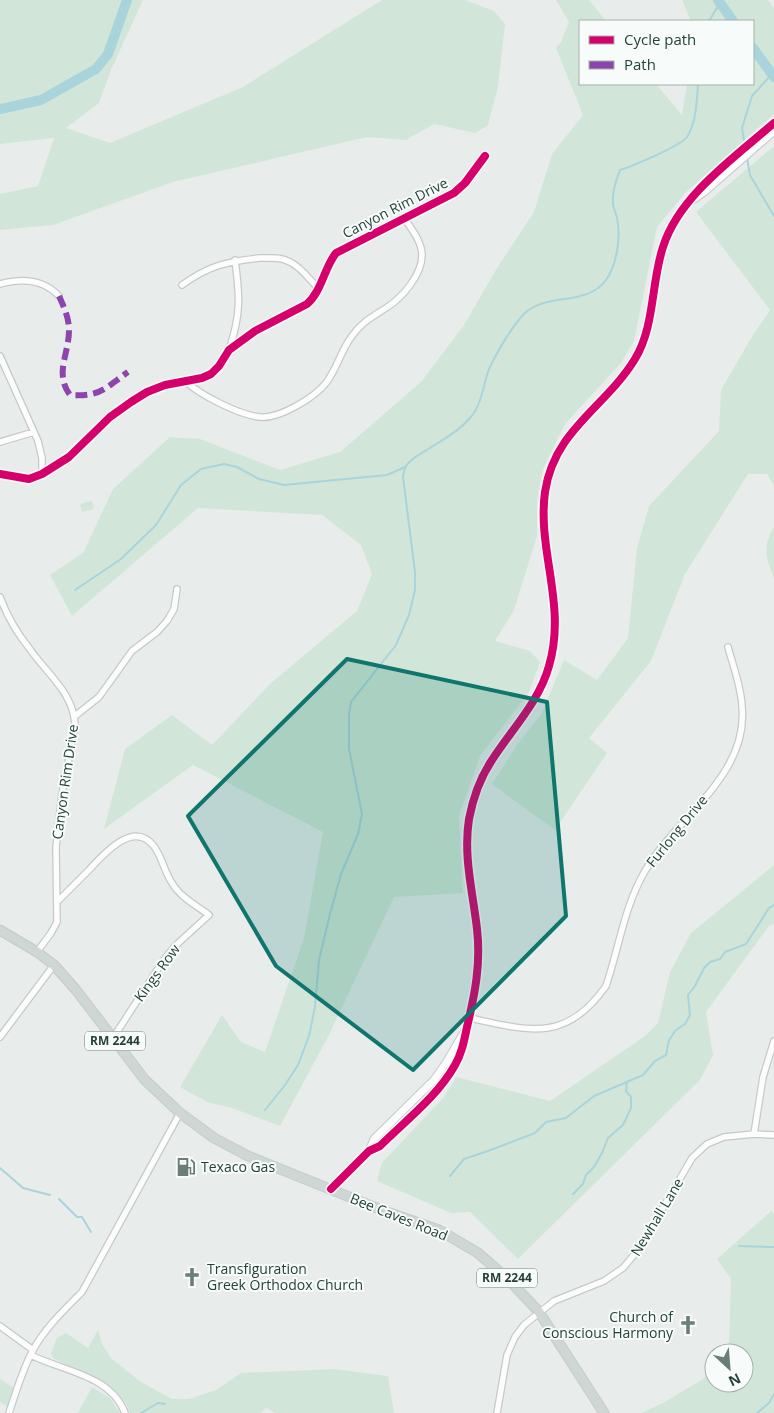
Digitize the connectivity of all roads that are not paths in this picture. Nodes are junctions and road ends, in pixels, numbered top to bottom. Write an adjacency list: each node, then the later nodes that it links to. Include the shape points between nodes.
1 (774, 123): 4 (street)
2 (774, 131): 4 (street)
3 (485, 156): 5 (street, Canyon Rim Drive, via 454,193)
4 (702, 189): 26 (street, via 676,219 663,246 647,329 639,351 618,381 563,443 548,479 544,520 556,615 554,642 540,688 487,768 470,815 468,858 478,956)
5 (404, 218): 9 (street, Canyon Rim Drive, via 336,253); 13 (street, via 416,236 422,255 418,270 410,284 388,307 368,318 351,337 327,382 316,394 277,414 262,417 205,396)
6 (235, 260): 8 (street, via 202,271); 9 (street, via 274,258 292,262); 11 (street, via 240,294 236,329)
7 (0, 284): 10 (street, via 22,280 38,282 51,287)
8 (182, 285)
9 (318, 288): 11 (street, Canyon Rim Drive, via 307,304 255,331)
10 (59, 296)
11 (229, 350): 13 (street, Canyon Rim Drive, via 220,366 210,374)
12 (0, 356): 14 (street)
13 (185, 381): 17 (street, Canyon Rim Drive, via 147,392 131,402 110,417 69,457)
14 (34, 432): 15 (street); 17 (street, via 41,450)
15 (0, 442)
16 (0, 474): 17 (street, Canyon Rim Drive, via 29,479)
17 (42, 474)
18 (177, 589): 21 (street, via 174,609 168,621 132,651 99,697)
19 (0, 597): 21 (street, Canyon Rim Drive, via 29,650 69,701)
20 (728, 647): 26 (street, Furlong Drive, via 742,706 742,729 735,755 715,786 673,832 644,872 629,905 606,986 581,1014 545,1029 518,1029)
21 (75, 716): 22 (street, Canyon Rim Drive, via 56,847)
22 (58, 901): 24 (street, Canyon Rim Drive, via 57,922); 29 (street, Kings Row, via 107,851 128,838 139,836 155,848 180,894 209,915 163,961)
23 (0, 930): 24 (main road, Bee Caves Road / RM 2244)
24 (37, 952): 25 (main road, Bee Caves Road / RM 2244)
25 (54, 965): 28 (street); 29 (main road, Bee Caves Road / RM 2244)
26 (470, 1018): 27 (street)
27 (467, 1027): 31 (street); 32 (street, via 461,1054)
28 (0, 1037)
29 (113, 1038): 33 (main road, Bee Caves Road / RM 2244, via 146,1080)
30 (774, 1042): 34 (street, via 763,1077)
31 (436, 1076): 32 (street); 36 (street, via 374,1139)
32 (443, 1082): 36 (street, via 380,1146)
33 (180, 1113): 37 (main road, Bee Caves Road / RM 2244, via 214,1138 248,1156); 40 (street, via 82,1292 59,1316)
34 (754, 1134): 35 (street, Newhall Lane); 38 (street, Newhall Lane, via 724,1137 707,1144 692,1158 639,1250 623,1268 604,1281 562,1297)
35 (774, 1135)
36 (369, 1151): 37 (street)
37 (331, 1189): 38 (main road, Bee Caves Road / RM 2244, via 384,1212 439,1230 478,1253)
38 (539, 1312): 43 (street, Newhall Lane, via 524,1325 511,1346); 44 (main road, Bee Caves Road / RM 2244)
39 (0, 1326): 40 (street)
40 (32, 1353): 41 (street); 42 (street, via 101,1385 120,1402)
41 (9, 1413)
42 (125, 1413)
43 (497, 1413)
44 (604, 1413)

